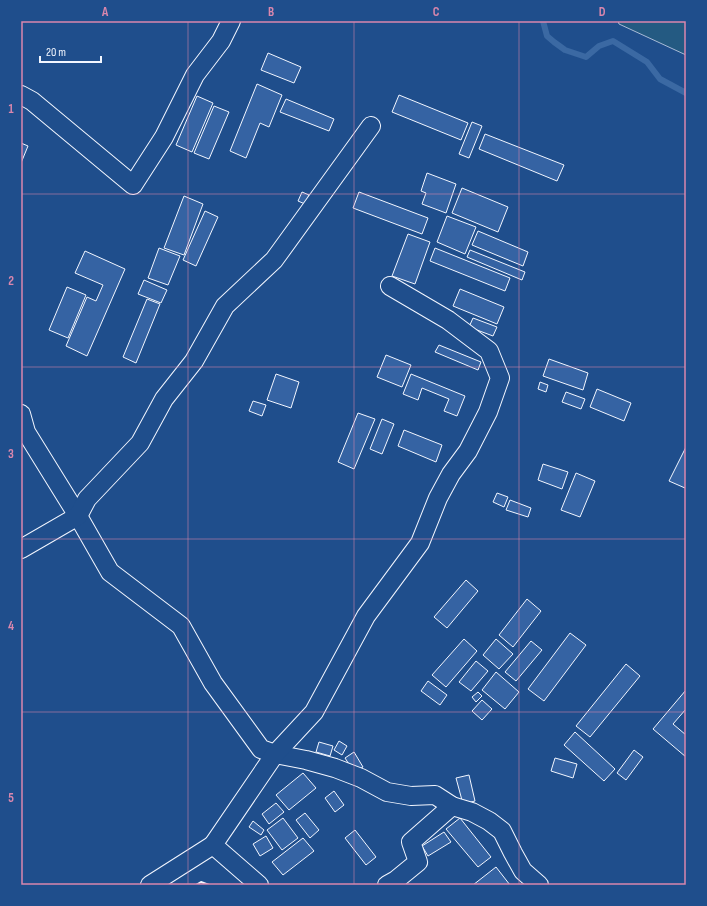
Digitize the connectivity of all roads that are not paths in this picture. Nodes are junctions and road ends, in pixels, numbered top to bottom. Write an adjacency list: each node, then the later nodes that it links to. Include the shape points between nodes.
1 (231, 21): 2 (street, via 220,42 195,75 164,137 133,185 32,101)
2 (21, 95)
3 (371, 126): 6 (street, via 274,260 225,306 194,361 164,399 140,443 88,498)
4 (390, 286): 8 (street, via 448,320 489,351 500,378 488,412 468,451 438,498 420,544 366,616 314,712)
5 (21, 414): 6 (street, via 26,432)
6 (78, 516): 7 (street); 8 (street, via 110,572 181,626 213,683 261,749)
7 (21, 549)
8 (275, 754): 9 (street, via 335,768 387,792 411,796 435,795); 10 (street)
9 (452, 806): 13 (street, via 411,842 418,862); 14 (street, via 472,812 502,831 523,871)
10 (213, 845): 11 (street); 12 (street)
11 (150, 885)
12 (259, 885)
13 (387, 885)
14 (539, 885)

